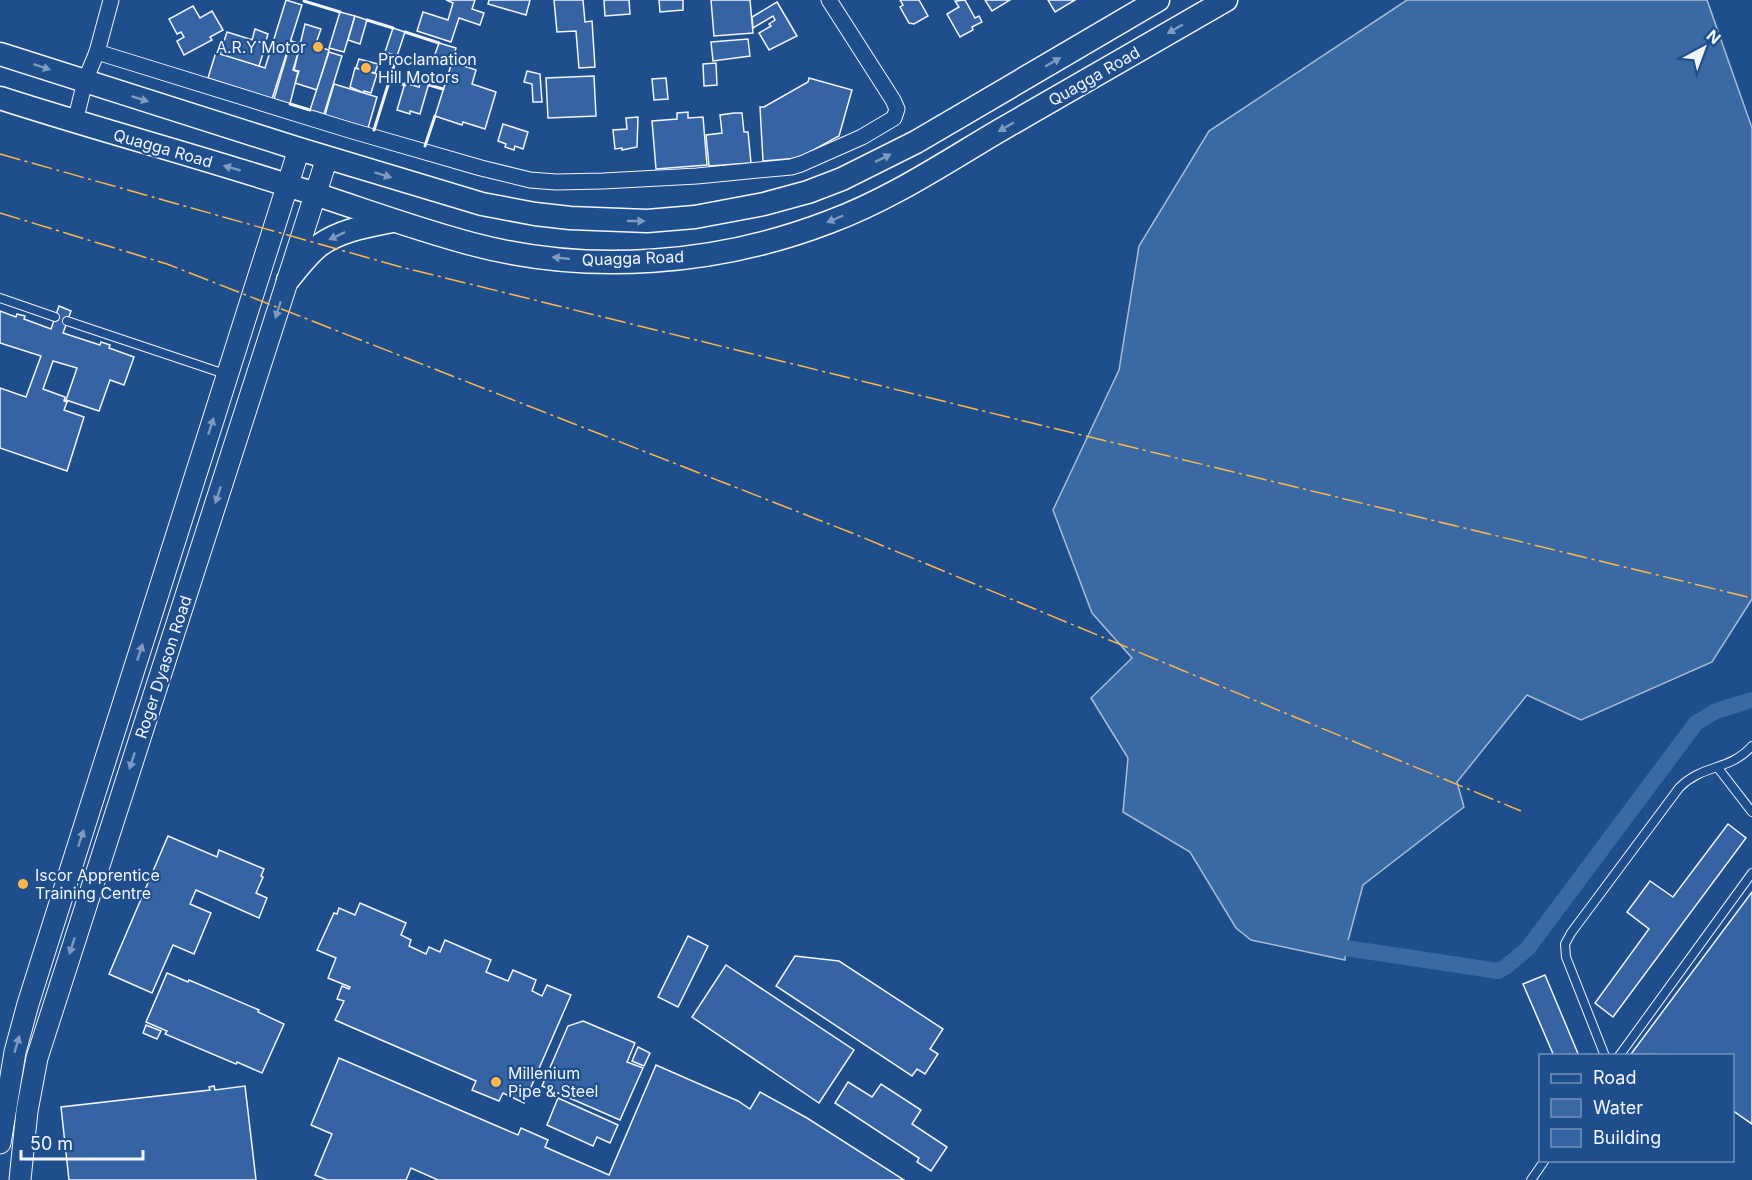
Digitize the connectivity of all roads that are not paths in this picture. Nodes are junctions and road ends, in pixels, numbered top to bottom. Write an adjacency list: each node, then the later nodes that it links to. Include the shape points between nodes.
1 (111, 0): 5 (street)
2 (829, 0): 5 (street, via 894,100 894,118 845,145 791,167 697,176 603,181 543,181 512,176)
3 (1158, 0): 11 (main road, Quagga Road, one-way to 3, via 483,204 535,214 647,221 695,217 808,192 842,179 916,142)
4 (1226, 0): 14 (main road, Quagga Road, one-way to 14, via 892,194 829,222 731,251 654,260 569,259 484,247)
5 (97, 52): 7 (street)
6 (0, 54): 7 (main road, Quagga Road, one-way to 7)
7 (85, 81): 9 (street); 10 (main road, Quagga Road, one-way to 10)
8 (0, 98): 9 (main road, Quagga Road)
9 (75, 122): 12 (main road, Quagga Road, one-way to 9)
10 (299, 149): 11 (main road, Quagga Road); 12 (main road, Roger Dyason Road)
11 (327, 158): 13 (main road, Roger Dyason Road)
12 (288, 185): 13 (main road, Quagga Road); 19 (main road, Roger Dyason Road)
13 (315, 194): 14 (main road, Quagga Road); 15 (main road, Roger Dyason Road)
14 (394, 221): 15 (main road, one-way to 15, via 329,239)
15 (288, 279): 29 (main road, Roger Dyason Road, one-way to 29, via 40,1049 27,1112)
16 (0, 298): 17 (lane)
17 (55, 316)
18 (67, 321): 19 (lane)
19 (228, 375): 26 (main road, Roger Dyason Road, one-way to 19, via 28,1005)
20 (1752, 746): 21 (lane)
21 (1718, 768): 22 (lane); 24 (lane, via 1702,771 1679,788 1565,944 1566,957)
22 (1752, 812)
23 (1752, 873): 25 (lane)
24 (1604, 1054)
25 (1620, 1054)
26 (2, 1118): 27 (main road, Roger Dyason Road)
27 (0, 1143)
28 (1544, 1162): 30 (lane)
29 (20, 1180)
30 (1531, 1180)

